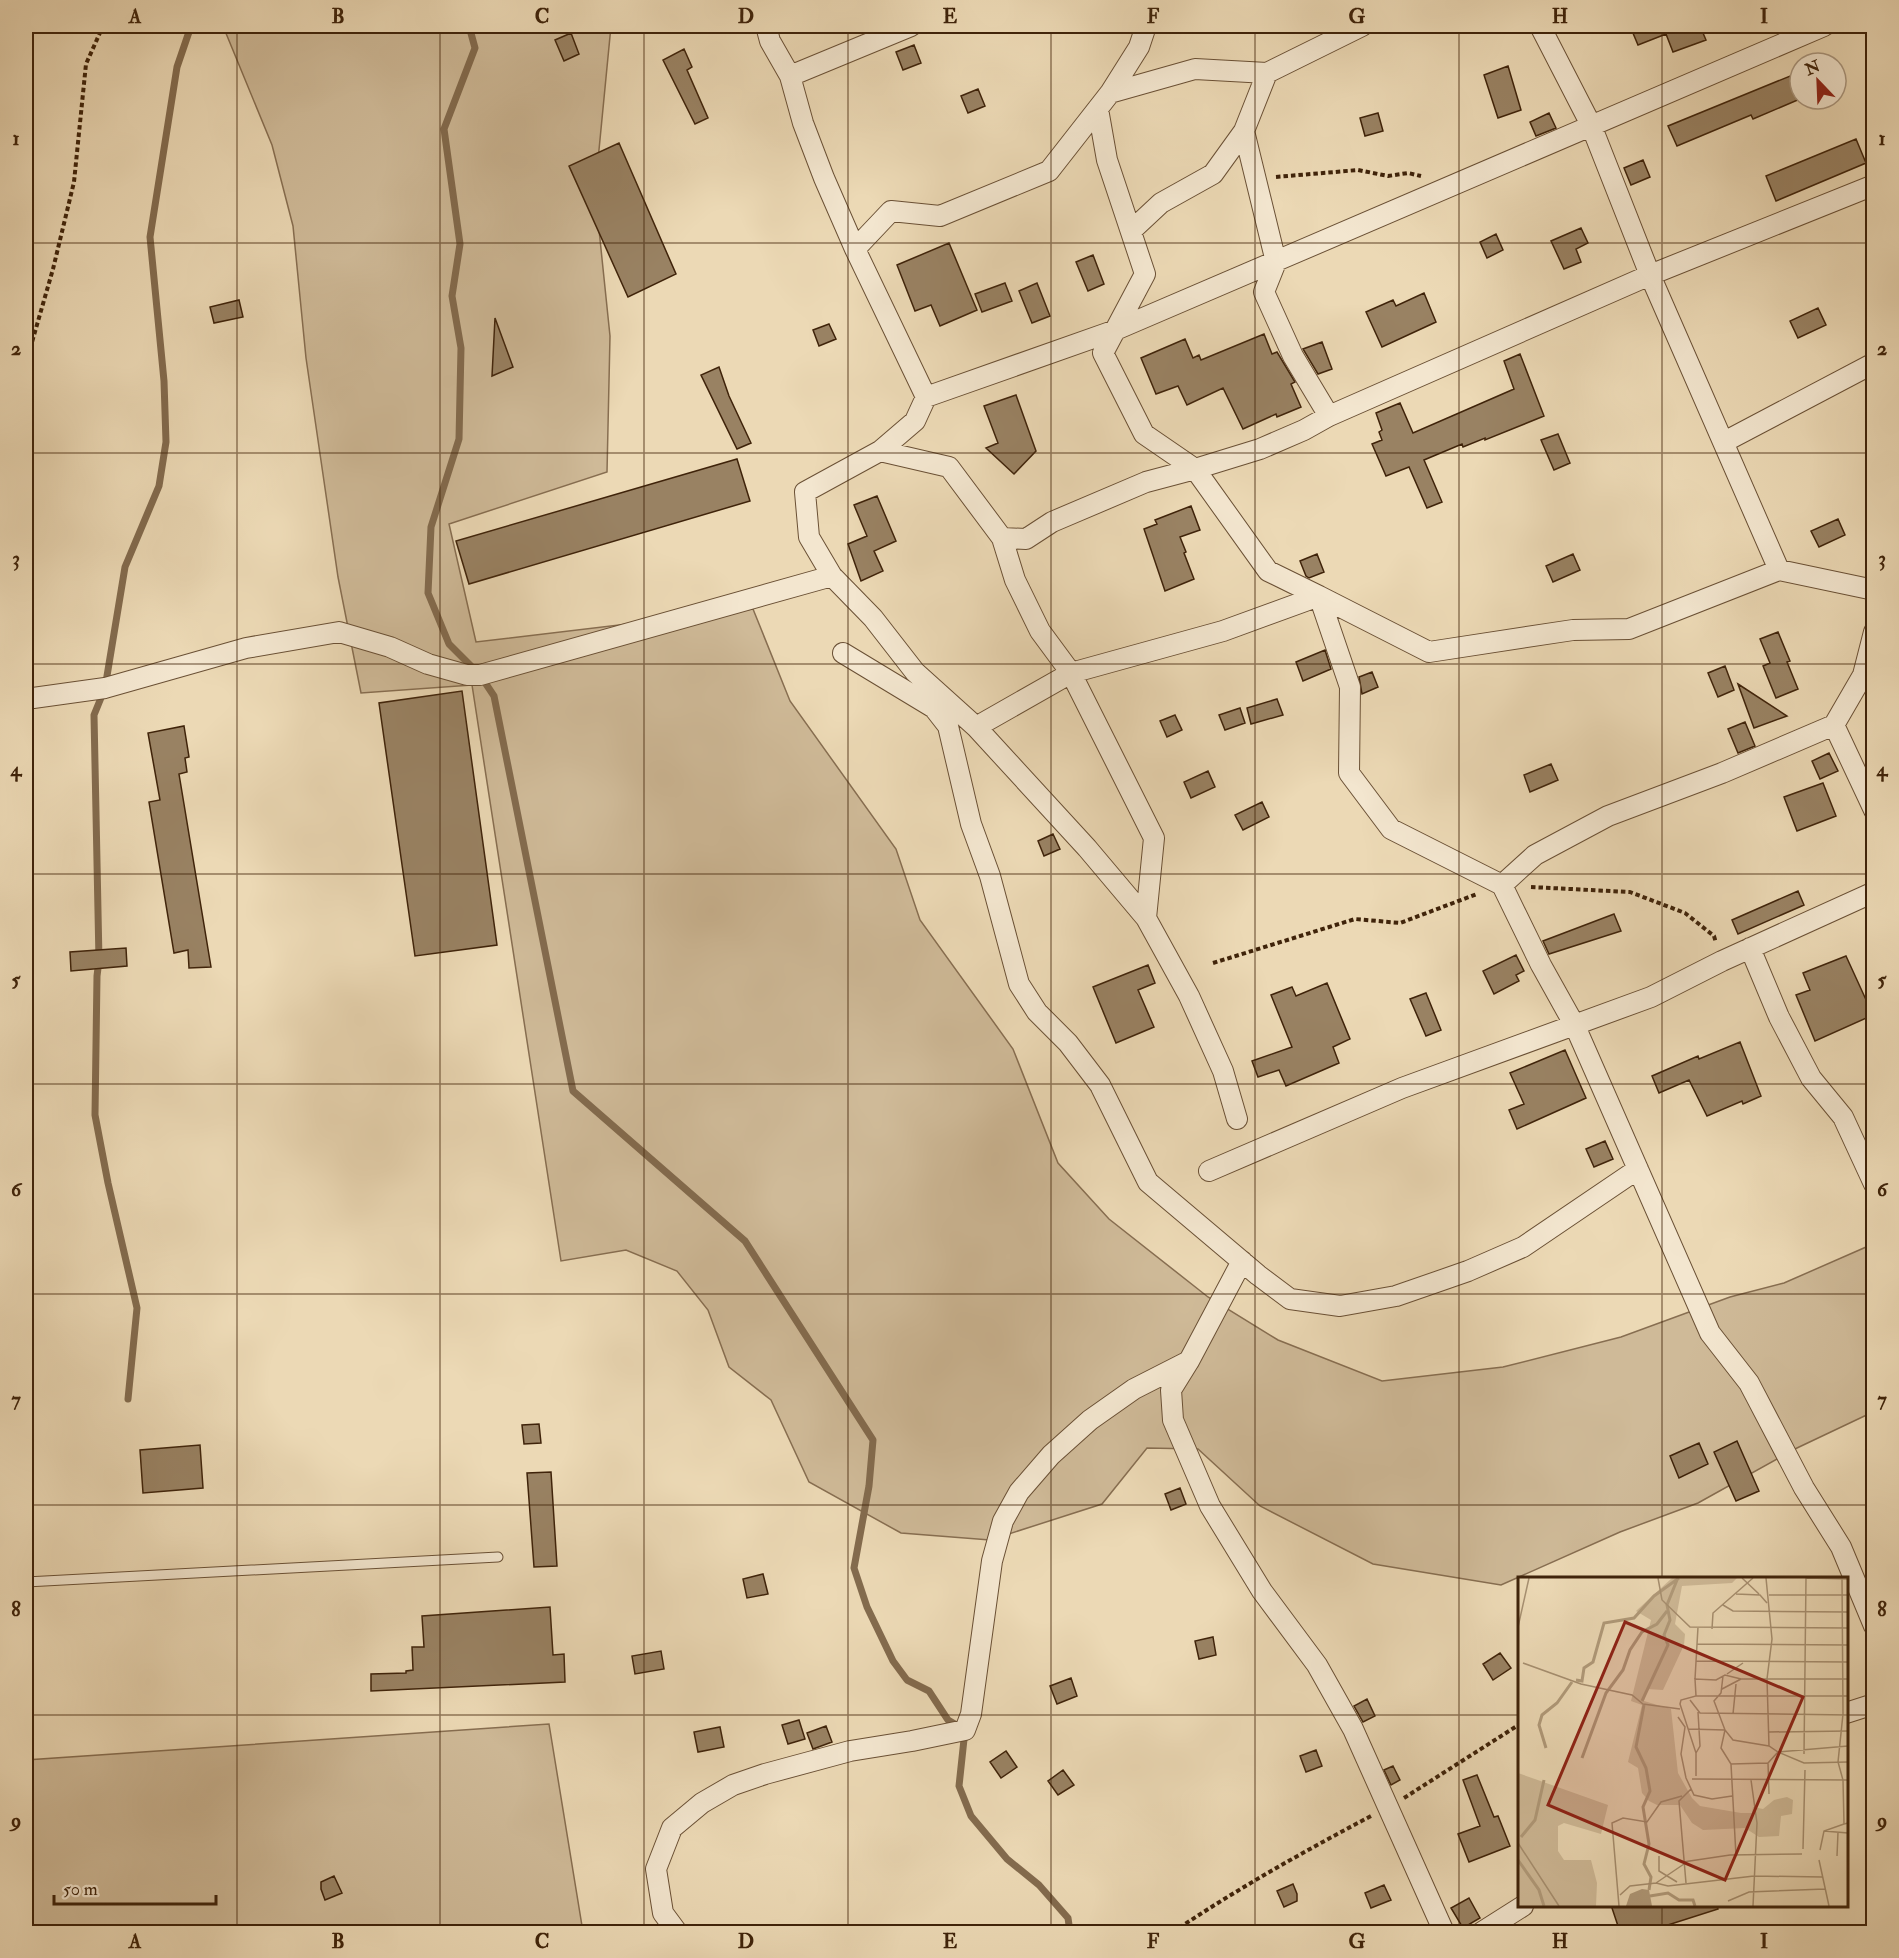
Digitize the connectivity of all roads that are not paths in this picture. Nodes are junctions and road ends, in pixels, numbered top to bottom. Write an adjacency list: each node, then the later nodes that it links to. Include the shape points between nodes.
1 (766, 26): 8 (street)
2 (911, 26): 8 (street)
3 (1146, 26): 9 (street, via 1139,47)
4 (1362, 26): 7 (street)
5 (1540, 26): 11 (street)
6 (1824, 26): 11 (street)
7 (1267, 74): 9 (street, via 1196,69); 12 (street)
8 (790, 76): 15 (street, via 812,145)
9 (1110, 93): 10 (street)
10 (1098, 109): 14 (street, via 1107,160); 15 (street, via 1049,171 940,216 891,211)
11 (1591, 125): 16 (street); 17 (street)
12 (1244, 130): 14 (street, via 1213,174 1161,203); 16 (street)
13 (1874, 185): 17 (street)
14 (1131, 231): 18 (street, via 1145,274)
15 (855, 249): 20 (street)
16 (1276, 262): 18 (street); 21 (street, via 1264,292 1293,356)
17 (1650, 275): 21 (street); 22 (street)
18 (1113, 331): 20 (street); 24 (street, via 1103,353 1144,434)
19 (1874, 363): 22 (street)
20 (926, 397): 23 (street, via 915,421)
21 (1329, 416): 24 (street, via 1260,449)
22 (1724, 442): 26 (street)
23 (880, 451): 25 (street, via 949,467); 27 (street, via 804,492 809,537)
24 (1195, 469): 25 (street, via 1146,482 1052,522 1026,539); 29 (street, via 1268,571)
25 (1002, 538): 32 (street, via 1015,580 1040,631)
26 (1779, 570): 28 (street); 29 (street, via 1629,628 1573,630 1429,652)
27 (832, 576): 33 (street, via 480,675 428,664 390,647 339,632 246,648 105,687); 35 (street, via 873,618 915,672)
28 (1874, 590)
29 (1319, 596): 32 (street, via 1223,631); 37 (street, via 1350,687 1349,773 1391,829)
30 (1874, 632): 34 (street, via 1863,675)
31 (843, 653): 46 (street, via 934,708 948,726 971,824 990,876 1019,984 1037,1012 1100,1085 1148,1182)
32 (1071, 673): 35 (street); 39 (street, via 1154,838)
33 (26, 699)
34 (1834, 725): 36 (street); 37 (street, via 1608,816 1535,855)
35 (976, 727): 39 (street)
36 (1874, 810)
37 (1502, 885): 41 (street)
38 (1874, 892): 40 (street)
39 (1146, 918): 42 (street, via 1189,996 1223,1071)
40 (1750, 948): 41 (street, via 1651,997); 45 (street, via 1779,1017 1811,1078 1843,1117)
41 (1575, 1026): 43 (street); 44 (street, via 1402,1088)
42 (1237, 1119)
43 (1638, 1169): 46 (street, via 1523,1247 1396,1296 1340,1306 1290,1299); 50 (street, via 1710,1333 1749,1383 1804,1488 1841,1547)
44 (1209, 1171)
45 (1874, 1184)
46 (1242, 1261): 47 (street)
47 (1189, 1361): 54 (street, via 1134,1389 1090,1420 1051,1455 1019,1492 1003,1521 992,1561 971,1714 965,1730 850,1751 776,1771 733,1785 702,1803 672,1828 656,1869 663,1913); 55 (street, via 1171,1390 1173,1420 1186,1455 1227,1534 1262,1591 1317,1665 1353,1729)
48 (498, 1557): 49 (lane)
49 (26, 1582)
50 (1874, 1626)
51 (1874, 1704): 52 (street)
52 (1848, 1712)
53 (1520, 1907): 56 (street)
54 (677, 1932)
55 (1444, 1932)
56 (1482, 1932)

